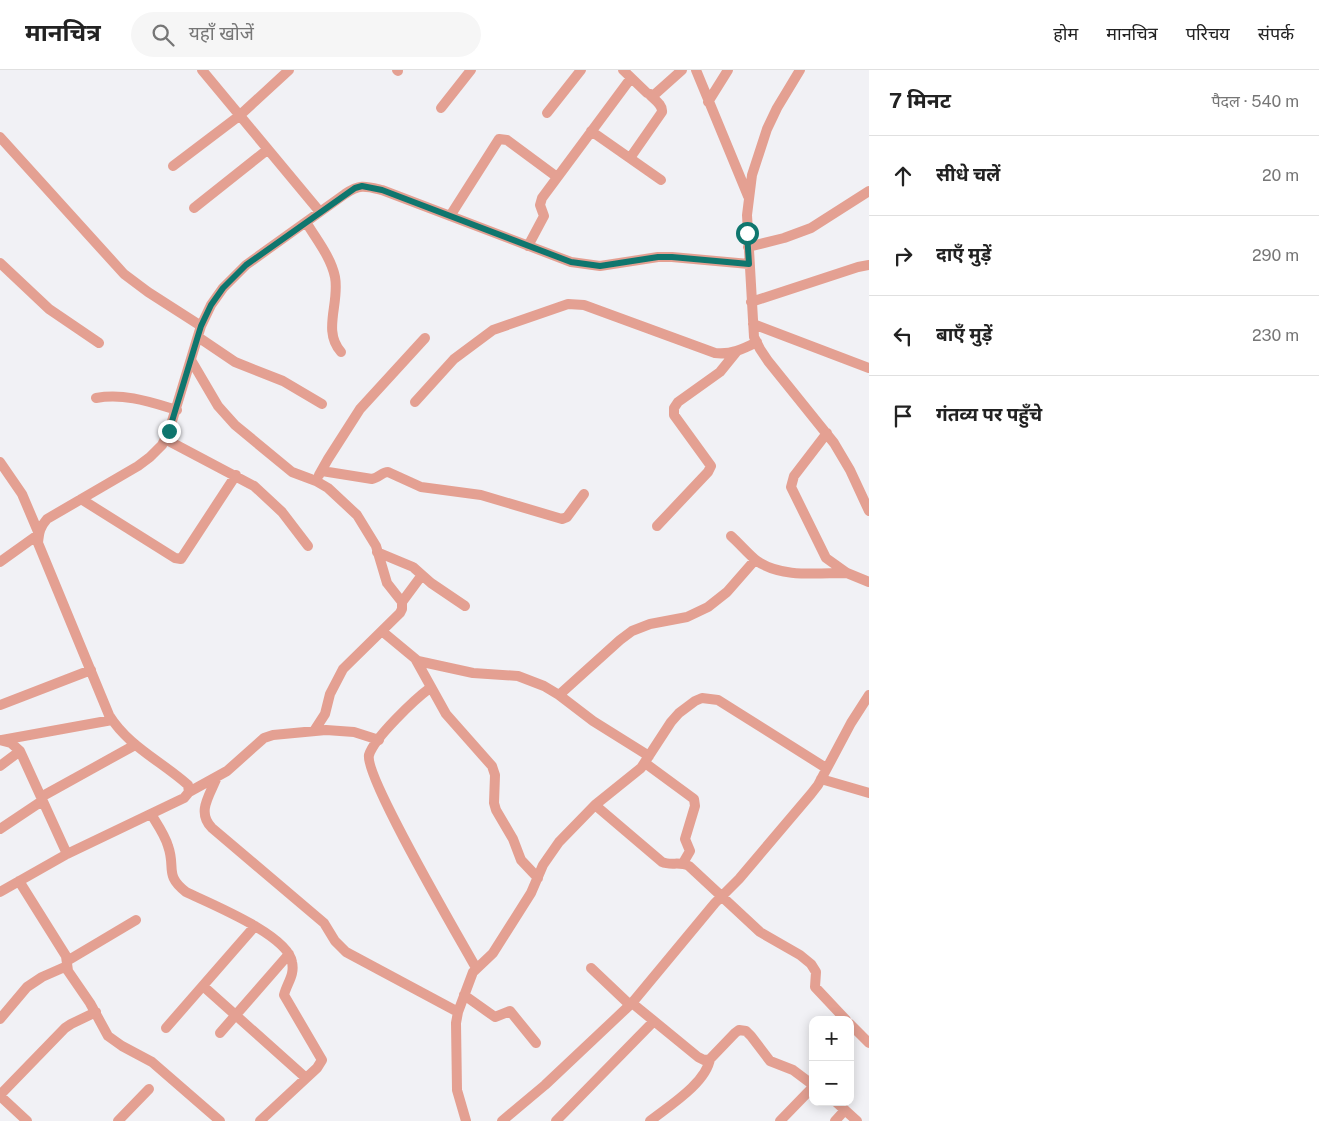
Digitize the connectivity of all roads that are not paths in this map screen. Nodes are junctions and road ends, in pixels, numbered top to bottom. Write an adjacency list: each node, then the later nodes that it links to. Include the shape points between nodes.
1 (202, 70): 15 (street)
2 (289, 70): 15 (street)
3 (581, 70): 14 (street)
4 (623, 70): 10 (street)
5 (682, 70): 11 (street, via 658,92)
6 (696, 70): 12 (street)
7 (728, 70): 12 (street)
8 (800, 70): 24 (street, via 766,129)
9 (468, 71): 13 (street)
10 (631, 78): 11 (street); 16 (street)
11 (650, 95): 19 (street, via 660,104 662,112)
12 (708, 102): 24 (street)
13 (441, 108)
14 (547, 113)
15 (239, 116): 18 (street); 20 (street)
16 (591, 131): 19 (street); 21 (street)
17 (0, 137): 36 (street, via 124,274)
18 (268, 150): 25 (street); 26 (street)
19 (630, 158): 22 (street)
20 (173, 166)
21 (557, 177): 27 (street, via 508,140 499,139); 29 (street, via 540,201 544,216)
22 (661, 180)
23 (869, 191): 30 (street, via 811,228)
24 (748, 197): 30 (street)
25 (194, 208)
26 (320, 212): 27 (street, via 362,186 382,190); 28 (street)
27 (450, 216): 29 (street)
28 (306, 222): 36 (street, via 234,276 211,305); 42 (street, via 334,271 336,289 332,333)
29 (528, 246): 32 (street, via 585,265 600,266 658,257)
30 (748, 247): 32 (street)
31 (0, 262): 40 (street, via 50,309)
32 (749, 264): 34 (street)
33 (869, 265): 34 (street)
34 (751, 302): 35 (street)
35 (753, 324): 39 (street); 44 (street)
36 (201, 326): 37 (street)
37 (198, 337): 43 (street); 47 (street, via 235,362 283,381)
38 (425, 338): 52 (street, via 360,409)
39 (756, 342): 41 (street); 49 (street, via 768,362)
40 (99, 343)
41 (737, 351): 46 (street, via 709,352 584,305 568,304 506,324 486,334 454,359); 58 (street, via 720,372 674,408 674,415 711,466)
42 (341, 352)
43 (191, 360): 48 (street); 54 (street, via 218,406 235,425 292,472)
44 (869, 368)
45 (96, 398): 48 (street, via 128,397)
46 (415, 402)
47 (322, 404)
48 (177, 410): 50 (street)
49 (827, 433): 57 (street, via 843,456); 65 (street, via 794,476 792,487 823,553 831,563)
50 (166, 439): 53 (street); 56 (street, via 150,457)
51 (0, 462): 59 (street, via 22,494)
52 (322, 471): 54 (street); 55 (street, via 372,479 388,472 421,487 481,495 562,518 567,517)
53 (236, 475): 56 (street, via 183,557 178,559); 61 (street, via 273,502)
54 (316, 480): 62 (street, via 357,515)
55 (584, 494)
56 (81, 499): 59 (street, via 47,519)
57 (869, 511)
58 (657, 526)
59 (39, 534): 64 (street); 72 (street, via 38,543)
60 (731, 536): 63 (street)
61 (308, 546)
62 (377, 552): 66 (street, via 413,567); 68 (street, via 387,583)
63 (755, 560): 65 (street, via 772,569 792,573); 74 (street, via 727,592 708,607 687,617 632,631)
64 (0, 562)
65 (847, 573): 67 (street)
66 (422, 575): 68 (street); 69 (street)
67 (869, 582)
68 (402, 602): 70 (street, via 400,613)
69 (465, 606)
70 (383, 632): 71 (street); 78 (street, via 343,669 330,694 325,714)
71 (416, 660): 73 (street); 74 (street, via 473,673 518,676)
72 (90, 670): 76 (street); 77 (street)
73 (430, 688): 80 (street, via 410,704); 96 (street, via 446,714 492,766 496,810 521,860)
74 (559, 695): 83 (street)
75 (869, 695): 85 (street)
76 (0, 705)
77 (112, 720): 79 (street); 81 (street)
78 (314, 731): 80 (street, via 354,732); 86 (street, via 264,738)
79 (0, 740): 82 (street, via 11,743)
80 (379, 740): 104 (street, via 369,761 376,784)
81 (135, 745): 88 (street, via 188,784); 90 (street)
82 (20, 751): 84 (street); 90 (street)
83 (647, 759): 85 (street, via 679,713 707,697 718,700); 91 (street, via 638,771); 95 (street, via 694,799 695,806 685,839 690,851)
84 (0, 766)
85 (826, 768): 87 (street)
86 (217, 778): 88 (street); 110 (street, via 204,811 212,828 324,923 346,952)
87 (821, 779): 89 (street); 99 (street)
88 (189, 792): 92 (street, via 184,798)
89 (869, 793)
90 (42, 799): 93 (street); 94 (street)
91 (595, 806): 95 (street, via 662,862); 96 (street, via 559,842)
92 (151, 814): 94 (street); 101 (street, via 167,843 174,882 186,892)
93 (0, 829)
94 (67, 854): 97 (street)
95 (683, 863): 99 (street)
96 (538, 878): 104 (street, via 493,953)
97 (19, 881): 98 (street); 103 (street)
98 (0, 892)
99 (722, 895): 108 (street); 112 (street, via 764,935 800,954 811,964 816,972 815,987)
100 (136, 920): 103 (street)
101 (254, 926): 102 (street, via 283,945); 106 (street)
102 (289, 954): 111 (street); 121 (street, via 293,970 284,995 322,1060)
103 (67, 964): 109 (street, via 70,975); 113 (street, via 28,986)
104 (476, 968): 107 (street)
105 (591, 968): 108 (street)
106 (203, 986): 111 (street); 115 (street)
107 (464, 996): 110 (street); 118 (street, via 495,1018 510,1011)
108 (631, 1004): 114 (street); 133 (street)
109 (96, 1012): 125 (street, via 65,1028); 130 (street, via 113,1041 152,1062)
110 (458, 1012): 132 (street, via 458,1090)
111 (236, 1015): 117 (street); 121 (street)
112 (842, 1016)
113 (0, 1019)
114 (654, 1021): 120 (street, via 698,1057); 134 (street)
115 (166, 1028)
116 (854, 1028): 119 (street)
117 (220, 1034)
118 (536, 1043)
119 (869, 1043)
120 (710, 1059): 122 (street, via 740,1030 751,1036 770,1061 793,1070); 135 (street, via 700,1080)
121 (306, 1078): 131 (street)
122 (809, 1083)
123 (148, 1089): 129 (street)
124 (809, 1090): 136 (street)
125 (2, 1100): 128 (street)
126 (840, 1106): 127 (street)
127 (845, 1110): 137 (street); 138 (street)
128 (27, 1121)
129 (118, 1121)
130 (220, 1121)
131 (260, 1121)
132 (466, 1121)
133 (502, 1121)
134 (556, 1121)
135 (650, 1121)
136 (780, 1121)
137 (835, 1121)
138 (857, 1121)

